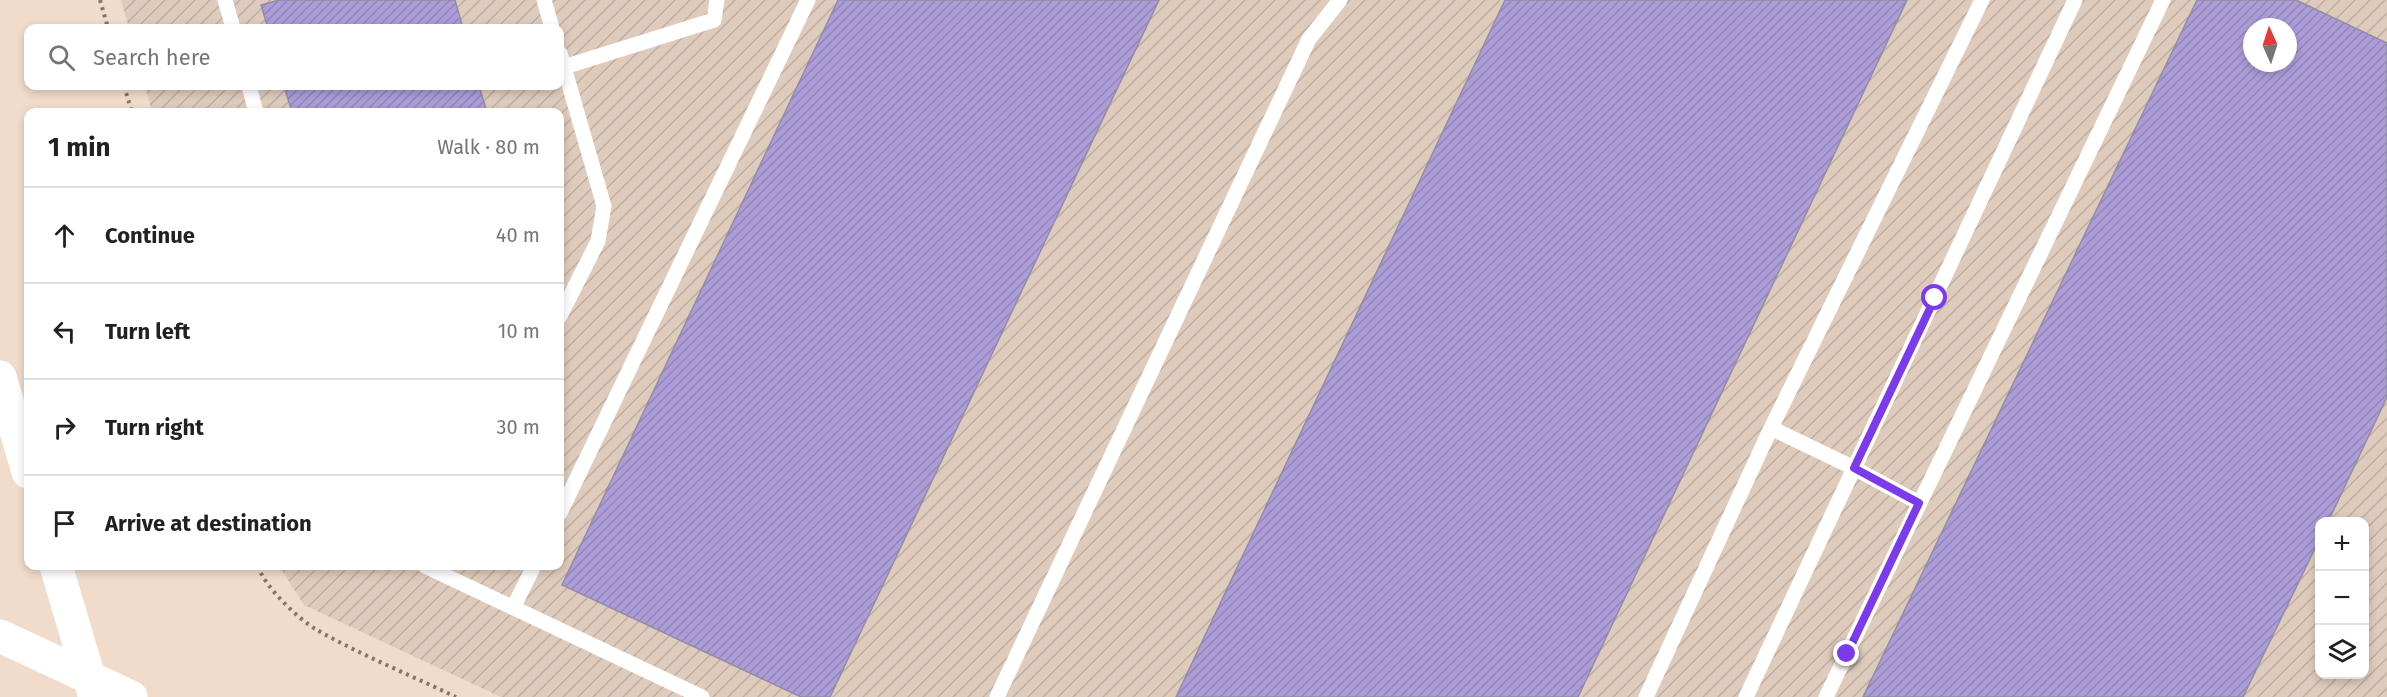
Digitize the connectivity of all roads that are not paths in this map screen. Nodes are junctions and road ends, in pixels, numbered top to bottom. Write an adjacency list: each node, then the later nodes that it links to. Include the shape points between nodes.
1 (225, 0): 9 (lane)
2 (544, 0): 10 (lane)
3 (717, 0): 11 (lane, via 714,20)
4 (808, 0): 21 (lane)
5 (1340, 0): 30 (lane, via 1309,39)
6 (1982, 0): 17 (lane)
7 (2075, 0): 19 (lane)
8 (2163, 0): 20 (lane)
9 (232, 24)
10 (551, 24)
11 (564, 59)
12 (564, 67): 15 (lane, via 604,206 598,241)
13 (250, 90): 14 (lane)
14 (255, 108)
15 (564, 308)
16 (0, 377): 18 (main road)
17 (1771, 429): 19 (lane); 31 (lane)
18 (24, 458)
19 (1854, 468): 20 (lane); 32 (lane)
20 (1919, 503): 33 (lane)
21 (564, 505)
22 (57, 570): 27 (main road)
23 (432, 570): 25 (lane)
24 (532, 570): 25 (lane)
25 (513, 608): 29 (lane)
26 (0, 636): 27 (main road)
27 (92, 687): 28 (main road)
28 (132, 697)
29 (702, 697)
30 (997, 697)
31 (1646, 697)
32 (1746, 697)
33 (1826, 697)

